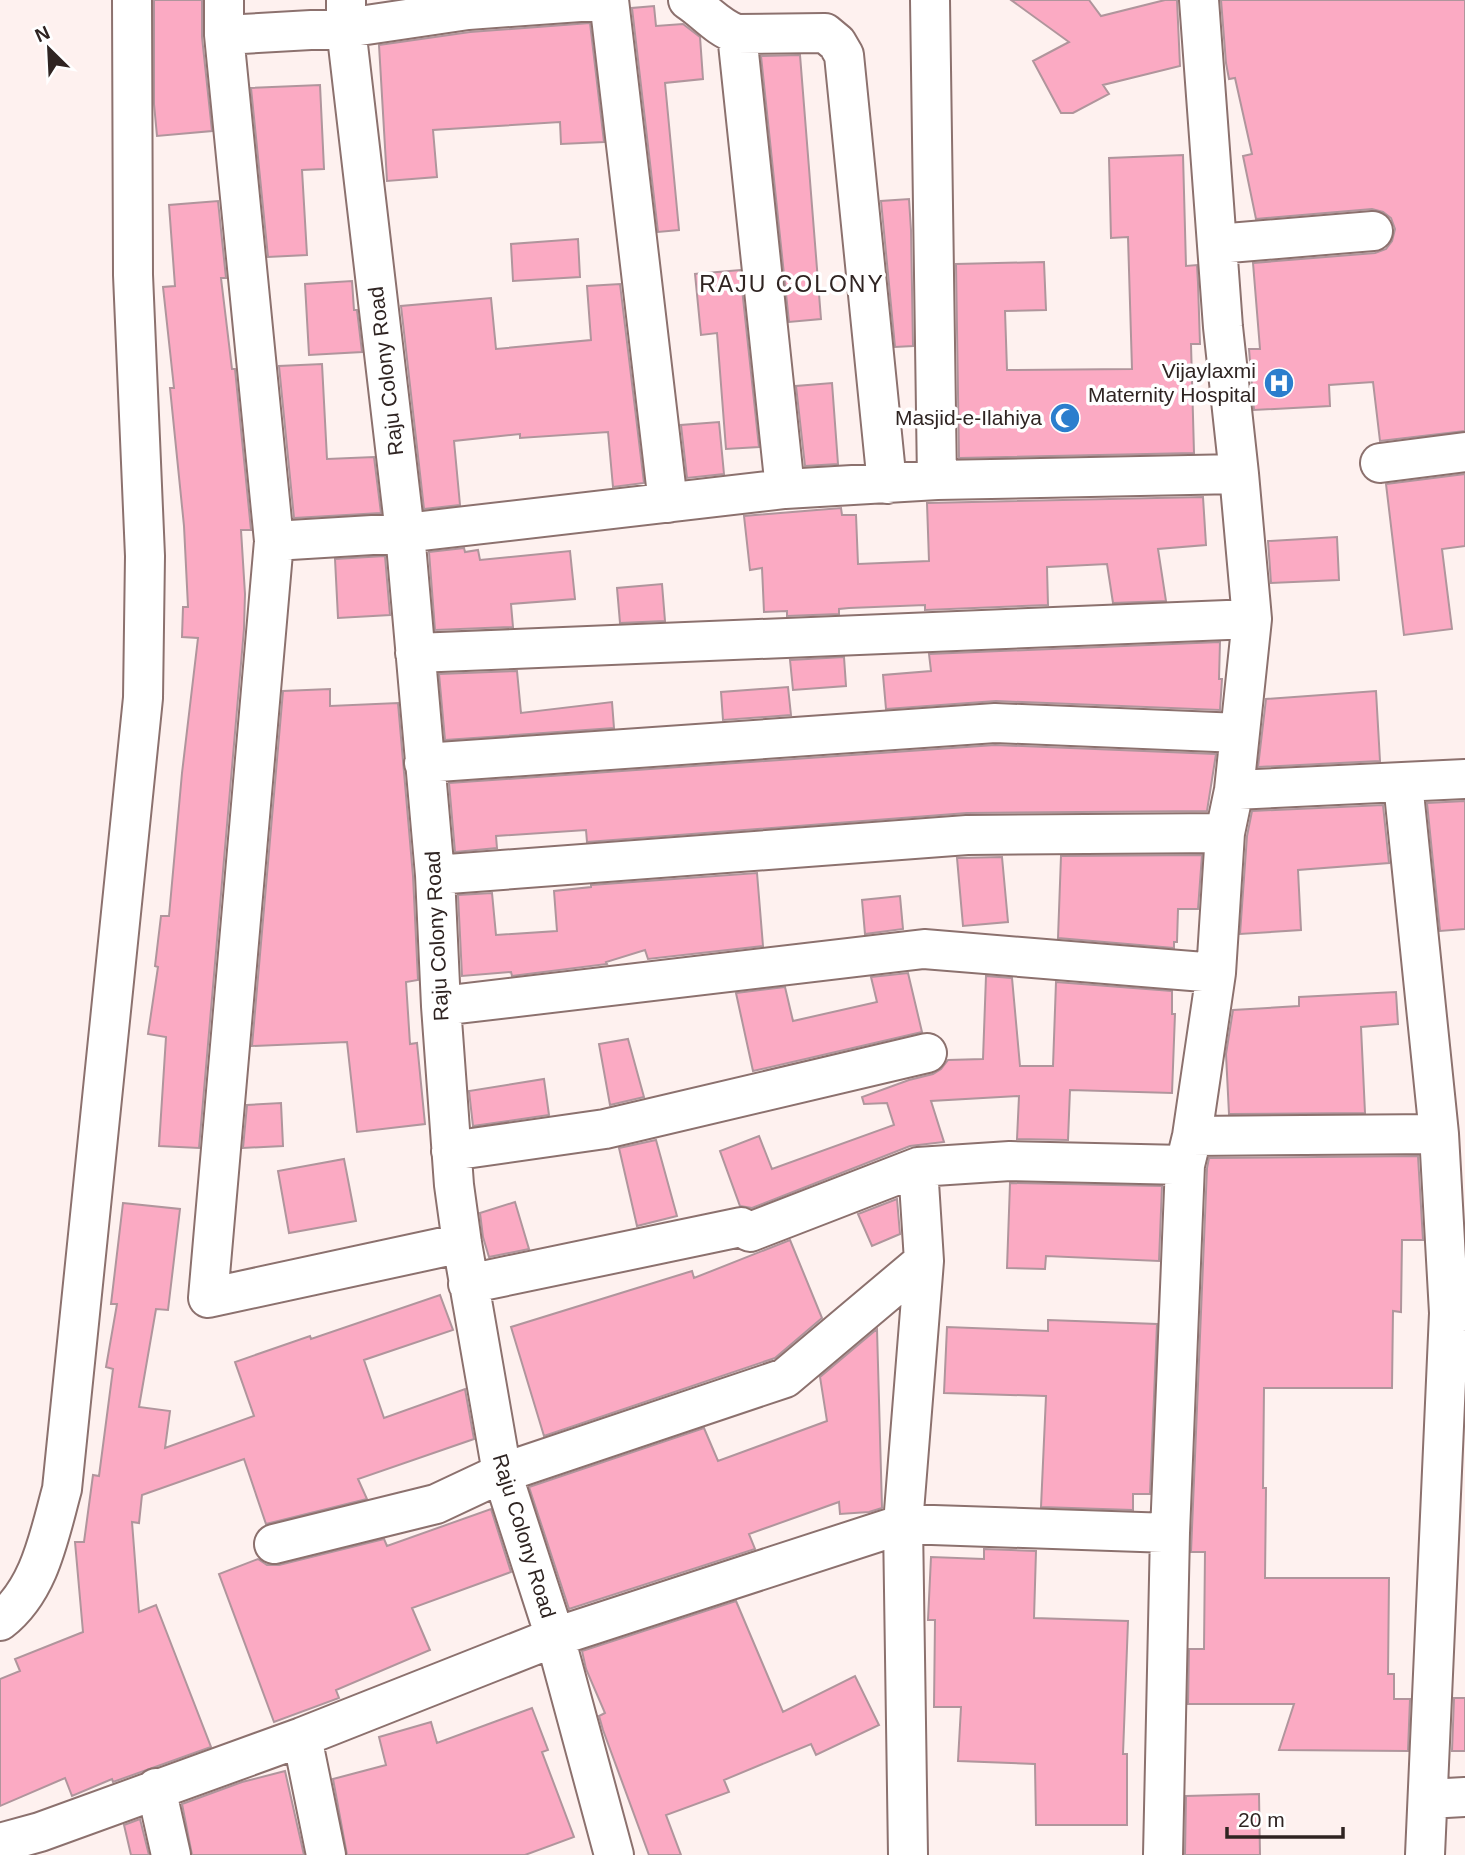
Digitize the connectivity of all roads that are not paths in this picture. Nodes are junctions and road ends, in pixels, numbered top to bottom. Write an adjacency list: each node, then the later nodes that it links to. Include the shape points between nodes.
1 (132, 0): 45 (street, via 133,275 145,556 143,698 62,1489 41,1566 15,1609)
2 (597, 0): 6 (street); 18 (street)
3 (930, 0): 15 (street)
4 (1199, 0): 11 (street)
5 (699, 4): 9 (street, via 725,30)
6 (468, 5): 7 (street)
7 (346, 14): 8 (street); 19 (street, Raju Colony Road)
8 (224, 18): 20 (street)
9 (737, 34): 16 (street, via 825,33 844,55); 17 (street)
10 (1373, 231): 11 (street)
11 (1217, 244): 14 (street)
12 (1465, 452): 13 (street)
13 (1380, 463)
14 (1239, 474): 15 (street); 21 (street)
15 (937, 480): 16 (street)
16 (887, 484): 17 (street)
17 (785, 489): 18 (street)
18 (668, 503): 19 (street)
19 (405, 533): 20 (street); 22 (street, Raju Colony Road)
20 (274, 541): 37 (street, via 208,1298)
21 (1252, 619): 22 (street); 23 (street)
22 (415, 653): 24 (street, Raju Colony Road)
23 (1240, 733): 24 (street, via 995,723); 27 (street)
24 (425, 763): 29 (street, Raju Colony Road)
25 (1465, 779): 26 (street)
26 (1403, 783): 27 (street); 33 (street)
27 (1234, 790): 28 (street)
28 (1225, 833): 29 (street, via 967,835); 30 (street)
29 (435, 875): 31 (street, Raju Colony Road)
30 (1216, 973): 31 (street, via 924,949); 35 (street)
31 (441, 1006): 34 (street, Raju Colony Road)
32 (928, 1053): 34 (street, via 605,1129)
33 (1438, 1134): 35 (street); 40 (street)
34 (451, 1151): 37 (street, Raju Colony Road)
35 (1189, 1151): 36 (street); 43 (street)
36 (918, 1167): 38 (street); 39 (street, via 750,1232 741,1227)
37 (462, 1243): 39 (street, Raju Colony Road)
38 (924, 1261): 41 (street, via 785,1378); 42 (street)
39 (468, 1284): 41 (street, Raju Colony Road)
40 (1457, 1312): 49 (street)
41 (502, 1473): 44 (street, via 436,1504); 46 (street, Raju Colony Road)
42 (903, 1524): 43 (street); 46 (street); 55 (street)
43 (1170, 1533): 56 (street)
44 (274, 1544)
45 (0, 1621)
46 (555, 1637): 47 (street); 54 (street, Raju Colony Road)
47 (302, 1737): 48 (street); 53 (street)
48 (156, 1788): 51 (street); 52 (street)
49 (1447, 1798): 57 (street)
50 (0, 1843): 51 (street)
51 (42, 1843)
52 (171, 1855)
53 (327, 1855)
54 (614, 1855)
55 (908, 1855)
56 (1163, 1855)
57 (1425, 1855)

